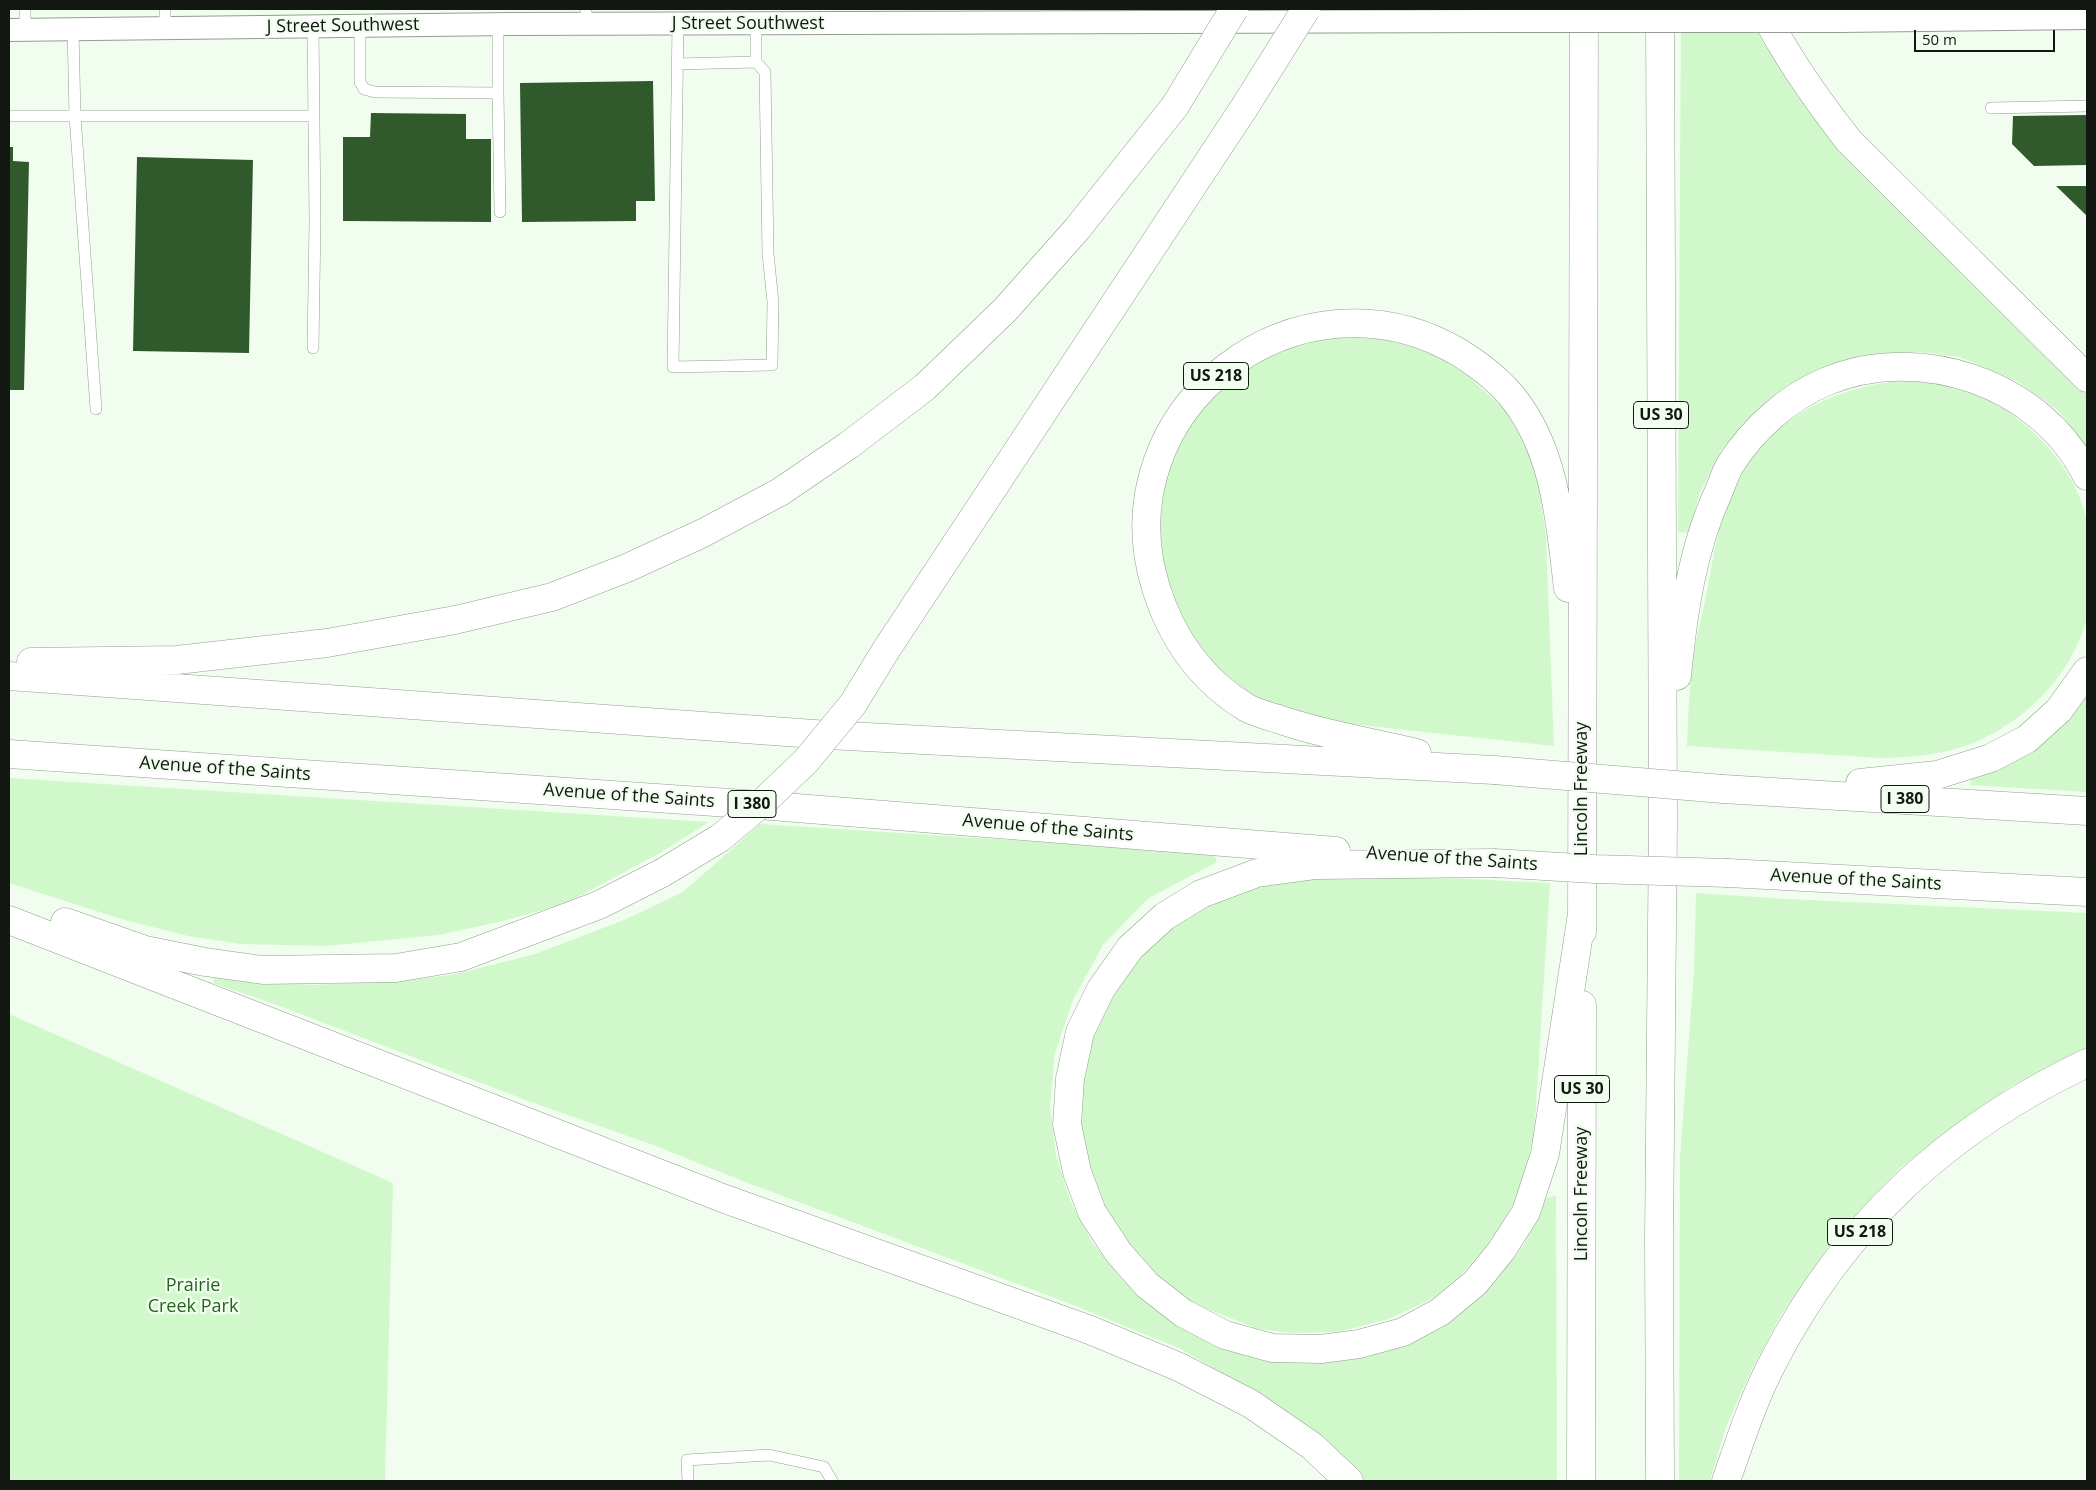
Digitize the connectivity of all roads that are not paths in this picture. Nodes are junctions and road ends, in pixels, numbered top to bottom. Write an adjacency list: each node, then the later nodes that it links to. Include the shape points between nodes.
1 (1234, 9): 31 (highway, bridge, via 1174,106 1070,237 1005,310 925,387 780,492 627,568 552,597 445,622 327,643 177,660)
2 (1306, 9): 42 (highway, bridge, via 853,704 806,761 720,838 662,873 599,905 461,957 396,968 263,970 205,962 145,950)
3 (1584, 9): 34 (highway, US 30)
4 (1660, 9): 39 (highway, US 30)
5 (1762, 9): 28 (highway, via 1816,100 1849,141)
6 (586, 16): 11 (street, J Street Southwest); 13 (street, J Street Southwest)
7 (787, 16): 8 (street, J Street Southwest); 14 (street, J Street Southwest)
8 (1045, 16): 10 (street, J Street Southwest, bridge, via 1499,21)
9 (165, 18): 16 (street, J Street Southwest); 17 (street, J Street Southwest)
10 (2087, 18)
11 (507, 19): 15 (street, J Street Southwest); 20 (lane)
12 (20, 23): 17 (street, J Street Southwest)
13 (678, 24): 14 (street, J Street Southwest); 19 (lane)
14 (756, 24): 18 (lane)
15 (360, 26): 16 (street, J Street Southwest); 20 (lane, via 360,82 364,89 375,92)
16 (313, 27): 25 (lane)
17 (73, 29): 24 (lane)
18 (756, 62): 19 (lane); 19 (lane, via 765,72 768,254 773,302 772,365 673,367)
19 (677, 64)
20 (498, 93): 26 (lane)
21 (2087, 106): 22 (lane)
22 (1991, 108)
23 (9, 116): 24 (lane)
24 (75, 116): 25 (lane); 29 (lane)
25 (314, 116): 27 (lane)
26 (500, 212)
27 (313, 348)
28 (2087, 378)
29 (96, 409)
30 (2087, 476): 39 (highway, via 2080,461 2056,431 2024,403 1987,383 1950,370 1903,366 1862,370 1824,382 1784,405 1756,432 1730,466 1706,523 1692,570 1679,652)
31 (9, 664)
32 (2087, 671): 37 (highway, via 2059,710 2028,739 1991,758 1937,775)
33 (9, 676): 36 (highway, I 380, via 818,735)
34 (1582, 697): 36 (highway, US 218, via 1556,499 1546,459 1529,423 1495,379 1440,341 1382,325 1316,326 1254,349 1228,364 1183,411 1166,441 1154,473 1147,537 1153,576 1176,637 1198,669 1250,710 1310,730); 43 (highway, Lincoln Freeway / US 30)
35 (9, 754): 40 (highway, Avenue of the Saints / I 380, via 749,804)
36 (1494, 770): 37 (highway, I 380, bridge)
37 (1776, 791): 38 (highway, I 380)
38 (2087, 811)
39 (1663, 822): 50 (highway, US 30)
40 (1494, 863): 41 (highway, Avenue of the Saints / I 380, bridge); 43 (highway, via 1316,865 1257,873 1201,894 1166,916 1130,948 1101,989 1080,1032 1070,1079 1067,1124 1077,1172 1092,1212 1118,1252 1148,1285 1183,1313 1225,1335 1272,1348 1330,1348 1403,1332 1440,1312 1476,1283 1526,1212 1545,1154)
41 (2087, 892)
42 (9, 903)
43 (1582, 914): 49 (highway, Lincoln Freeway / US 30)
44 (9, 920): 48 (highway, via 725,1199 1090,1330 1179,1366 1251,1404 1312,1446)
45 (2087, 1063): 51 (highway, US 218, via 2046,1082 1955,1142 1881,1208 1836,1259 1801,1311 1772,1363 1747,1420)
46 (688, 1481): 47 (lane, via 687,1460 769,1455 824,1466)
47 (832, 1481)
48 (1349, 1481)
49 (1581, 1481)
50 (1660, 1481)
51 (1726, 1481)

